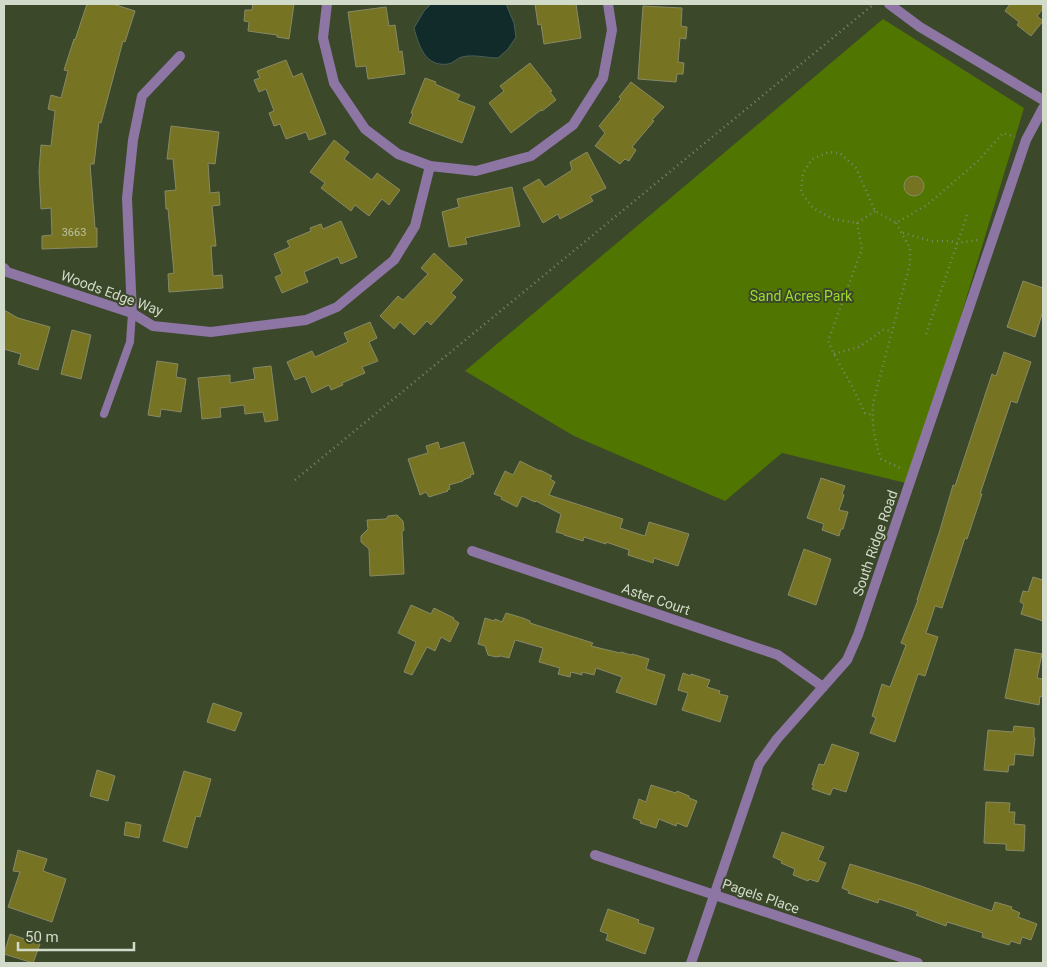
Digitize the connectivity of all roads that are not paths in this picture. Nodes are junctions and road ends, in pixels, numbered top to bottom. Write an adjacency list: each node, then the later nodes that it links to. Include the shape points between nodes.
1 (327, 4): 7 (street, via 323,38 334,83 365,129 398,154)
2 (608, 4): 7 (street, via 612,30 603,78 573,125 531,156 476,171)
3 (889, 4): 5 (street, via 920,27)
4 (180, 56): 9 (street, via 142,96 133,140 127,198)
5 (1043, 100)
6 (1043, 108): 12 (street, South Ridge Road, via 1026,140 858,636 847,660)
7 (430, 166): 9 (street, Woods Edge Way, via 415,226 394,260 337,307 306,320 212,332 153,326)
8 (4, 268): 9 (street, Woods Edge Way, via 7,272)
9 (132, 313): 10 (lane, via 130,342)
10 (104, 414)
11 (472, 551): 12 (street, Aster Court, via 778,654)
12 (823, 686): 14 (street, South Ridge Road, via 759,764)
13 (595, 855): 14 (street, Pagels Place)
14 (714, 895): 15 (street, South Ridge Road); 16 (street, Pagels Place)
15 (691, 963)
16 (918, 963)

